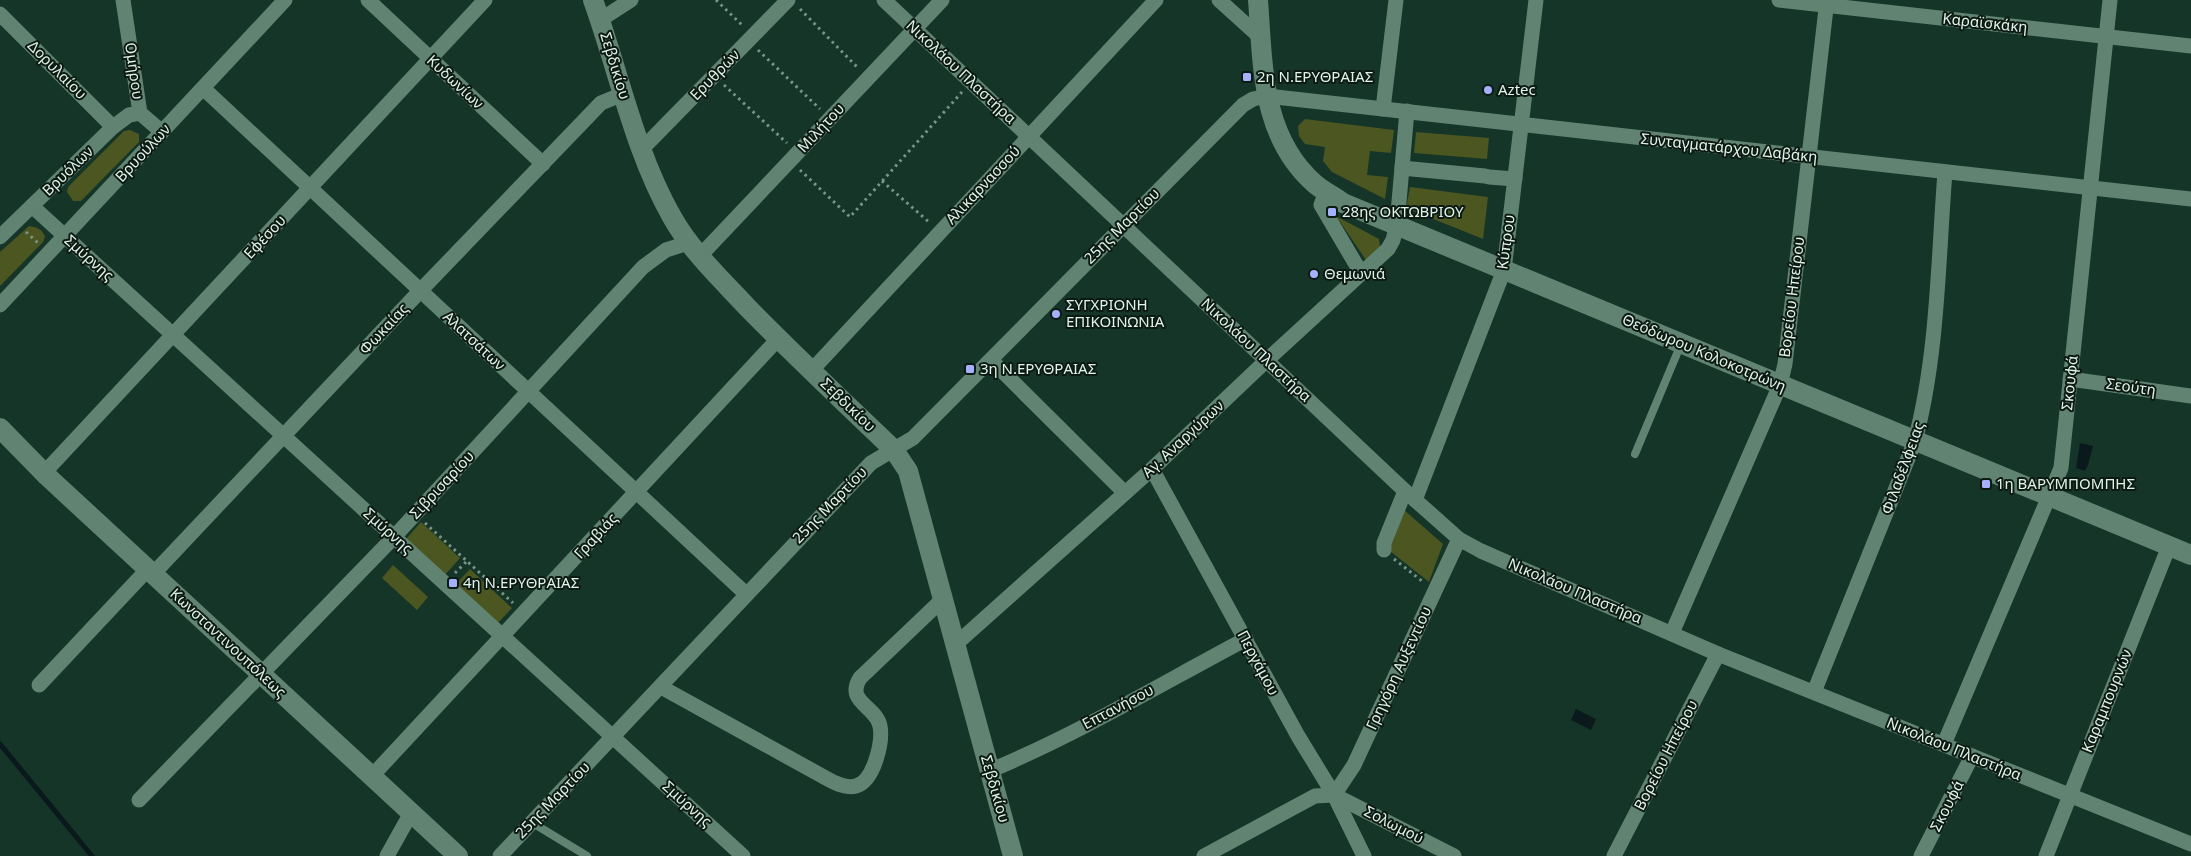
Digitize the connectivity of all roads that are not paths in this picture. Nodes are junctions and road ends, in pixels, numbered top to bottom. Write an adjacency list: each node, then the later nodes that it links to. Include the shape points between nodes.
1 (123, 0): 30 (street, Ομήρου)
2 (284, 0): 25 (street, Βρυούλων)
3 (368, 0): 24 (street, Κυδωνίων)
4 (486, 0): 24 (street, Εφέσου)
5 (593, 0): 19 (street, Σεβδικίου)
6 (631, 0): 19 (street)
7 (884, 0): 20 (street, Νικολάου Πλαστήρα)
8 (942, 0): 20 (street, Μιλήτου)
9 (1156, 0): 34 (street, Αλικαρνασσού)
10 (1219, 0): 22 (street)
11 (1258, 0): 22 (street, Θεόδωρου Κολοκοτρώνη)
12 (1396, 0): 28 (street)
13 (1536, 0): 31 (street, Κύπρου)
14 (1779, 0): 17 (street, Καραϊσκάκη)
15 (2110, 0): 21 (street, Σκουφά)
16 (793, 3): 35 (street, Ερυθρών, via 751,38)
17 (1826, 3): 21 (street, Καραϊσκάκη); 36 (street, Βορείου Ηπείρου)
18 (0, 14): 32 (street, Δορυλαίου)
19 (600, 20): 26 (street, Σεβδικίου)
20 (914, 29): 34 (street, Νικολάου Πλαστήρα); 50 (street, Μιλήτου, via 794,156)
21 (2106, 37): 23 (street, Καραϊσκάκη); 41 (street, Σκουφά)
22 (1260, 38): 27 (street, Θεόδωρου Κολοκοτρώνη)
23 (2191, 46)
24 (430, 58): 37 (street, Κυδωνίων); 42 (street, Εφέσου)
25 (203, 88): 33 (street, Βρυούλων); 42 (street, Αλατσάτων)
26 (623, 94): 35 (street, Σεβδικίου); 37 (street, Φωκαίας, via 601,103)
27 (1267, 96): 28 (street, Συνταγματάρχου Δαβάκη); 43 (street, Θεόδωρου Κολοκοτρώνη, via 1277,133 1292,160); 47 (street, 25ης Μαρτίου, via 1243,105)
28 (1384, 109): 29 (street, Συνταγματάρχου Δαβάκη)
29 (1407, 112): 31 (street, Συνταγματάρχου Δαβάκη); 38 (street, Αγ. Αναργύρων)
30 (140, 114): 32 (street, Βρυόλων, via 129,115); 33 (street, Ομήρου)
31 (1521, 124): 36 (street, Συνταγματάρχου Δαβάκη); 40 (street, Κύπρου)
32 (113, 127): 45 (street, Βρυόλων)
33 (162, 132): 49 (street, Βρυούλων)
34 (1028, 136): 47 (street, Νικολάου Πλαστήρα); 60 (street, Αλικαρνασσού)
35 (642, 149): 50 (street, Σεβδικίου, via 668,209)
36 (1808, 156): 39 (street, Συνταγματάρχου Δαβάκη); 62 (street, Βορείου Ηπείρου)
37 (543, 164): 53 (street, Φωκαίας)
38 (1402, 168): 40 (street); 46 (street, Αγ. Αναργύρων)
39 (1945, 172): 41 (street, Συνταγματάρχου Δαβάκη); 67 (street, Φιλαδέλφειας, via 1929,376)
40 (1515, 179): 51 (street, Κύπρου)
41 (2090, 188): 44 (street, Συνταγματάρχου Δαβάκη); 61 (street, Σκουφά)
42 (310, 189): 53 (street, Αλατσάτων); 55 (street, Εφέσου)
43 (1326, 191): 46 (street, Θεόδωρου Κολοκοτρώνη, via 1343,203); 52 (street, via 1321,205)
44 (2191, 199)
45 (32, 206): 48 (street, Βρυόλων); 49 (street, Σμύρνης)
46 (1397, 224): 51 (street, Θεόδωρου Κολοκοτρώνη); 52 (street, Αγ. Αναργύρων, via 1388,249)
47 (1122, 225): 58 (street, 25ης Μαρτίου); 59 (street, Νικολάου Πλαστήρα)
48 (0, 237)
49 (66, 237): 54 (street, Βρυούλων); 55 (street, Σμύρνης)
50 (694, 249): 56 (street, Σεβδικίου); 63 (street, Σιβρισαρίου, via 666,250 644,266)
51 (1504, 270): 57 (street, Θεόδωρου Κολοκοτρώνη); 74 (street, Κύπρου)
52 (1361, 273): 59 (street, Αγ. Αναργύρων)
53 (420, 290): 63 (street, Αλατσάτων); 66 (street, Φωκαίας)
54 (0, 305)
55 (173, 335): 66 (street, Σμύρνης); 71 (street, Εφέσου)
56 (778, 339): 60 (street, Σεβδικίου); 72 (street, Γραβιάς)
57 (1681, 344): 62 (street, Θεόδωρου Κολοκοτρώνη); 69 (lane)
58 (991, 360): 68 (street, 25ης Μαρτίου, via 913,438); 73 (street)
59 (1267, 360): 70 (street, Αγ. Αναργύρων); 74 (street, Νικολάου Πλαστήρα)
60 (812, 370): 68 (street, Σεβδικίου)
61 (2070, 379): 64 (street, Σεούτη); 75 (street, Σκουφά, via 2061,468)
62 (1780, 385): 67 (street, Θεόδωρου Κολοκοτρώνη); 84 (street, Βορείου Ηπείρου)
63 (529, 392): 72 (street, Αλατσάτων); 76 (street, Σιβρισαρίου)
64 (2191, 396)
65 (0, 428): 71 (street, Κωνσταντινουπόλεως)
66 (283, 436): 76 (street, Σμύρνης); 81 (street, Φωκαίας)
67 (1916, 441): 75 (street, Θεόδωρου Κολοκοτρώνη); 92 (street, Φιλαδέλφειας)
68 (894, 450): 82 (street, 25ης Μαρτίου, via 870,463); 83 (street, Σεβδικίου, via 908,471)
69 (1635, 454)
70 (1152, 469): 73 (street, Αγ. Αναργύρων); 86 (street, Περγάμου)
71 (44, 473): 81 (street, Κωνσταντινουπόλεως)
72 (636, 492): 82 (street, Αλατσάτων); 85 (street, Γραβιάς)
73 (1125, 493): 87 (street, Αγ. Αναργύρων)
74 (1410, 495): 77 (street, Νικολάου Πλαστήρα); 79 (street, Κύπρου, via 1384,543)
75 (2050, 497): 78 (street, Θεόδωρου Κολοκοτρώνη); 94 (street, Σκουφά)
76 (394, 537): 85 (street, Σμύρνης); 89 (street, Σιβρισαρίου)
77 (1459, 539): 84 (street, Νικολάου Πλαστήρα); 98 (street, Γρηγόρη Αυξεντίου, via 1354,765)
78 (2169, 546): 80 (street, Θεόδωρου Κολοκοτρώνη); 99 (street, Καραμπουρνών)
79 (1384, 550)
80 (2191, 555)
81 (151, 572): 89 (street, Κωνσταντινουπόλεως); 90 (street, Φωκαίας)
82 (746, 594): 91 (street, 25ης Μαρτίου)
83 (944, 598): 87 (street, Σεβδικίου); 91 (street, via 856,684 858,698 880,724 881,738 879,753 864,782 855,786 842,786 824,778)
84 (1672, 633): 88 (street, Νικολάου Πλαστήρα)
85 (503, 636): 93 (street, Σμύρνης); 97 (street, Γραβιάς)
86 (1246, 639): 96 (street, Επτανήσου, via 1040,749); 98 (street, Περγάμου)
87 (956, 644): 96 (street, Σεβδικίου)
88 (1718, 654): 92 (street, Νικολάου Πλαστήρα); 113 (street, Βορείου Ηπείρου)
89 (262, 674): 97 (street, Κωνσταντινουπόλεως); 100 (street, Σιβρισαρίου)
90 (39, 685)
91 (661, 687): 93 (street, 25ης Μαρτίου)
92 (1814, 692): 94 (street, Νικολάου Πλαστήρα)
93 (614, 738): 102 (street, 25ης Μαρτίου); 109 (street, Σμύρνης)
94 (1944, 744): 95 (street, Νικολάου Πλαστήρα)
95 (1972, 756): 99 (street, Νικολάου Πλαστήρα); 114 (street, Σκουφά)
96 (990, 771): 104 (street, Σεβδικίου)
97 (372, 776): 101 (street, Κωνσταντινουπόλεως)
98 (1334, 795): 110 (street, via 1315,796); 111 (street, Περγάμου); 112 (street, Σολωμού)
99 (2070, 796): 103 (street, Νικολάου Πλαστήρα); 115 (street, Καραμπουρνών)
100 (139, 800)
101 (411, 813): 105 (street); 106 (street, Κωνσταντινουπόλεως)
102 (531, 822): 107 (street, 25ης Μαρτίου); 108 (lane)
103 (2191, 844)
104 (1009, 855)
105 (387, 856)
106 (458, 856)
107 (500, 856)
108 (587, 856)
109 (743, 856)
110 (1204, 856)
111 (1364, 856)
112 (1454, 856)
113 (1614, 856)
114 (1921, 856)
115 (2046, 856)

